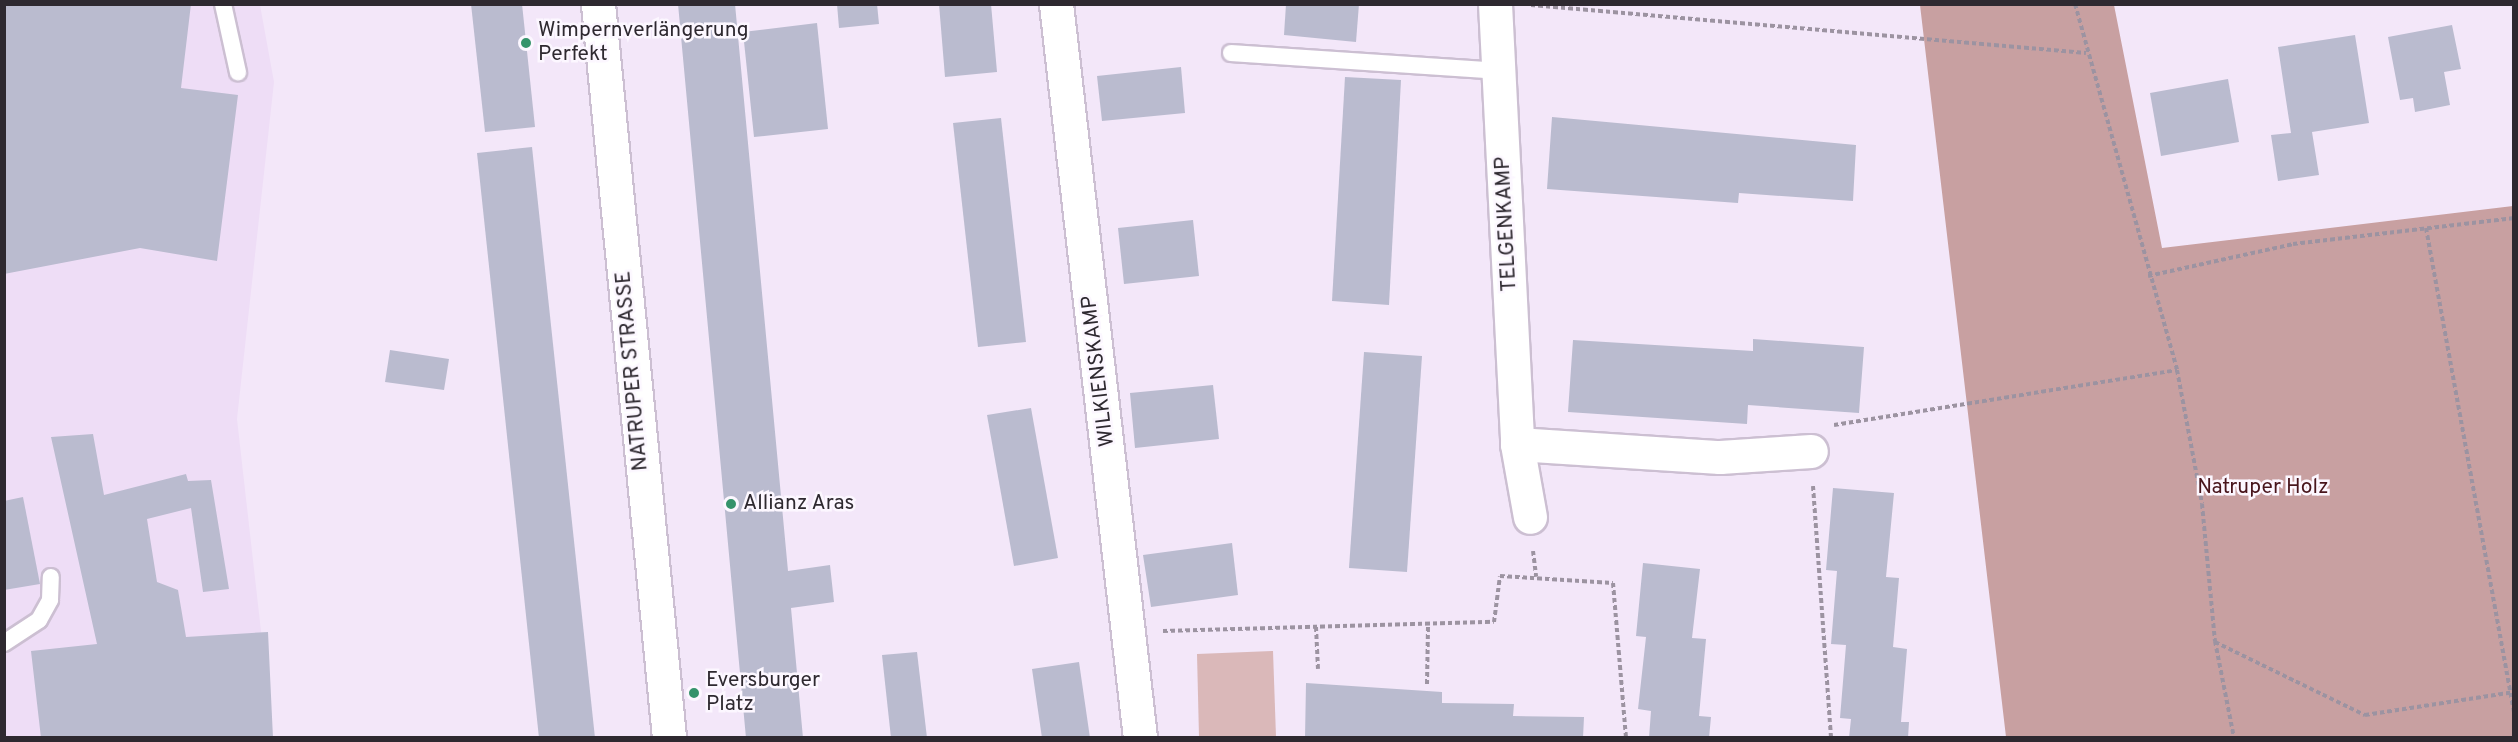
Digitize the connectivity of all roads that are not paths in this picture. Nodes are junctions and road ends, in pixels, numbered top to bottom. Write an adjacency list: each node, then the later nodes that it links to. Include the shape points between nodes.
1 (223, 4): 7 (lane)
2 (598, 4): 13 (street, NATRUPER STRASSE)
3 (1056, 4): 14 (street, WILKIENSKAMP)
4 (1495, 4): 6 (street, TELGENKAMP)
5 (1231, 53): 6 (lane)
6 (1500, 70): 8 (street, TELGENKAMP)
7 (238, 72)
8 (1517, 444): 9 (street, via 1720,457); 10 (street, TELGENKAMP)
9 (1811, 451)
10 (1530, 516)
11 (51, 578): 12 (lane, via 50,600 39,620)
12 (4, 643)
13 (669, 738)
14 (1140, 738)

